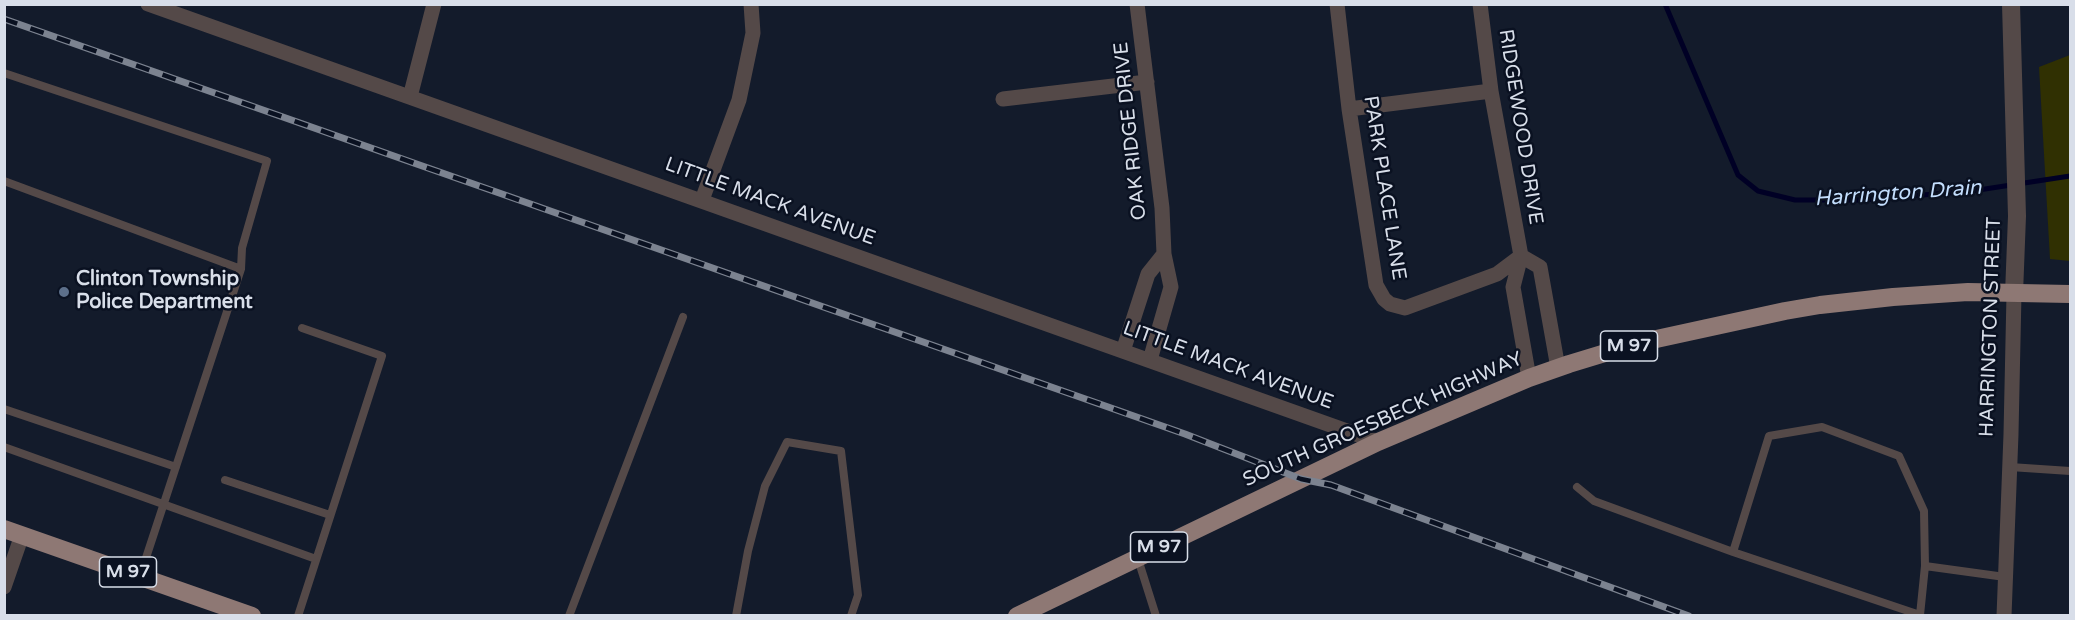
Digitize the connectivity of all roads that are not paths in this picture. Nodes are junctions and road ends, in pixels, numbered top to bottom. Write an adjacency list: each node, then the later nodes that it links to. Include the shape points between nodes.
1 (148, 4): 11 (street, LITTLE MACK AVENUE)
2 (434, 4): 11 (street)
3 (751, 4): 15 (street, via 753,33 739,100)
4 (1137, 4): 9 (street, OAK RIDGE DRIVE)
5 (1337, 4): 13 (street, PARK PLACE LANE)
6 (1480, 4): 10 (street, RIDGEWOOD DRIVE)
7 (2011, 4): 19 (street, HARRINGTON STREET, via 2017,216)
8 (4, 74): 18 (lane, via 267,162 242,248)
9 (1147, 82): 12 (street); 16 (street, OAK RIDGE DRIVE)
10 (1491, 91): 13 (street); 17 (street, RIDGEWOOD DRIVE)
11 (410, 98): 15 (street, LITTLE MACK AVENUE)
12 (1003, 99)
13 (1349, 109): 17 (street, PARK PLACE LANE, via 1376,285 1384,299 1405,308 1497,274)
14 (4, 181): 18 (lane)
15 (702, 200): 23 (street, LITTLE MACK AVENUE)
16 (1164, 254): 23 (street, via 1148,274); 24 (street, OAK RIDGE DRIVE, via 1171,287)
17 (1521, 256): 25 (street, via 1540,267); 26 (street, RIDGEWOOD DRIVE, via 1513,287)
18 (241, 269): 30 (lane)
19 (2013, 294): 20 (main road, SOUTH GROESBECK HIGHWAY / M 97); 25 (main road, SOUTH GROESBECK HIGHWAY / M 97, via 1968,292 1893,297 1794,309 1638,343); 31 (street, HARRINGTON STREET)
20 (2070, 294)
21 (683, 317): 48 (lane)
22 (302, 328): 36 (lane, via 382,356)
23 (1123, 351): 24 (street, LITTLE MACK AVENUE)
24 (1150, 360): 28 (street, LITTLE MACK AVENUE)
25 (1558, 368): 26 (main road, SOUTH GROESBECK HIGHWAY / M 97)
26 (1529, 378): 28 (main road, SOUTH GROESBECK HIGHWAY / M 97)
27 (4, 409): 30 (lane)
28 (1378, 442): 40 (main road, SOUTH GROESBECK HIGHWAY / M 97)
29 (4, 447): 35 (lane)
30 (176, 467): 35 (lane)
31 (2010, 467): 32 (lane); 44 (street, HARRINGTON STREET)
32 (2070, 471)
33 (225, 480): 36 (lane)
34 (1577, 487): 39 (lane, via 1594,501)
35 (164, 505): 41 (lane); 43 (lane)
36 (330, 515): 41 (lane)
37 (4, 529): 38 (main road, M 97)
38 (22, 536): 43 (main road, M 97); 45 (street)
39 (1733, 552): 42 (lane, via 1920,615); 42 (lane, via 1769,436 1822,427 1899,456 1924,511)
40 (1137, 558): 51 (main road, SOUTH GROESBECK HIGHWAY / M 97); 52 (lane)
41 (316, 559): 47 (lane)
42 (1925, 566): 44 (lane)
43 (140, 576): 46 (main road, M 97)
44 (2005, 577): 53 (street, HARRINGTON STREET)
45 (4, 587)
46 (252, 615)
47 (298, 615)
48 (569, 615)
49 (736, 615): 50 (lane, via 765,486 787,442 841,451 858,595)
50 (850, 615)
51 (1017, 615)
52 (1156, 615)
53 (2004, 615)

